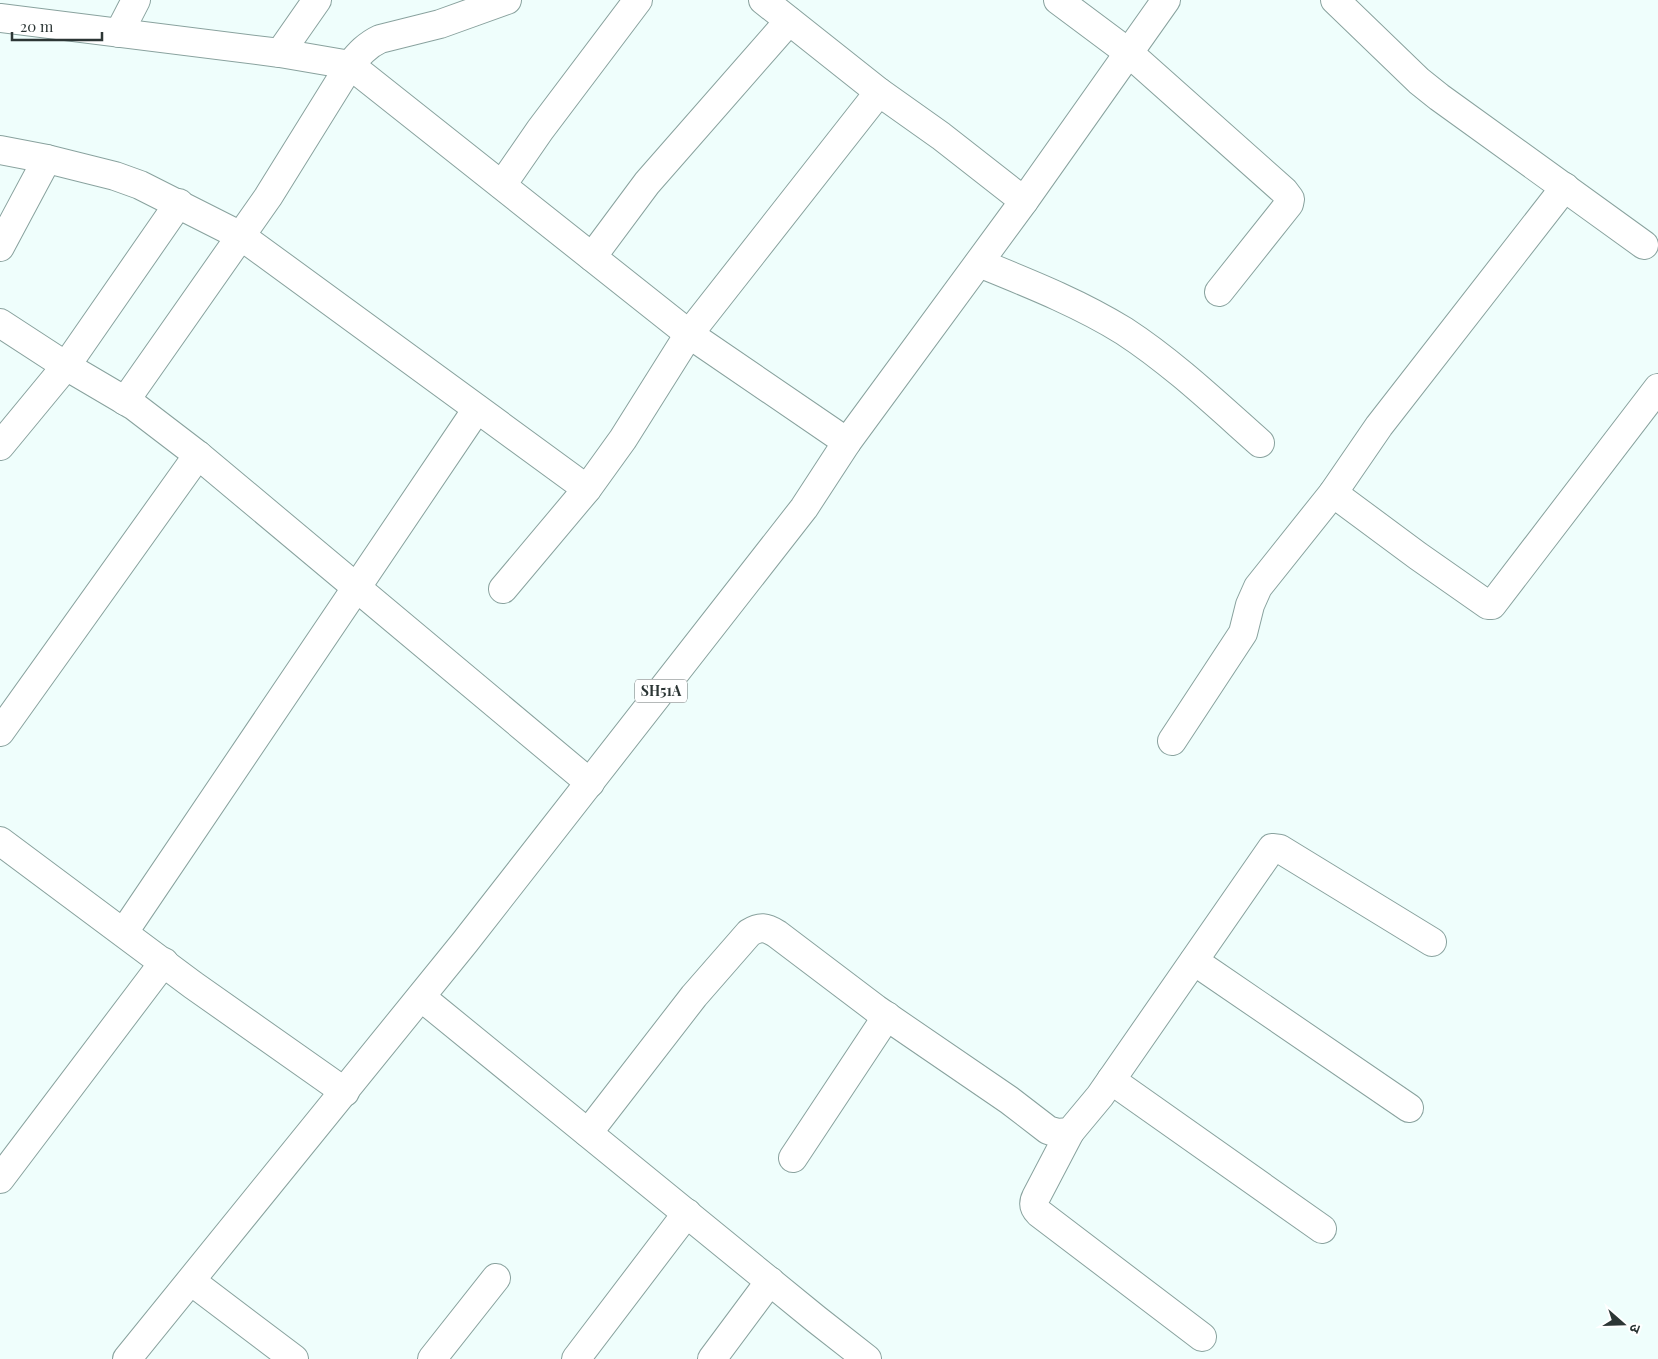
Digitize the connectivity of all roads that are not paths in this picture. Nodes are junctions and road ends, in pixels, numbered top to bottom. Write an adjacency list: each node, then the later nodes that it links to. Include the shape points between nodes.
1 (136, 0): 11 (street)
2 (317, 0): 12 (street)
3 (507, 0): 14 (street, via 440,24 380,39 367,46)
4 (638, 0): 18 (street)
5 (763, 0): 10 (street)
6 (1058, 0): 13 (street)
7 (1166, 0): 13 (street, SH51A)
8 (1335, 0): 19 (street, via 1419,81)
9 (0, 18): 11 (street)
10 (789, 21): 15 (street); 25 (street, via 647,183)
11 (119, 33): 12 (street)
12 (280, 53): 14 (street)
13 (1129, 53): 20 (street, SH51A); 27 (street, via 1284,191 1290,200)
14 (350, 65): 18 (street); 22 (street)
15 (878, 92): 20 (street, via 941,136); 29 (street)
16 (0, 150): 17 (street)
17 (47, 159): 21 (street, via 115,176); 24 (street)
18 (502, 185): 25 (street)
19 (1565, 187): 23 (street); 39 (street, via 1379,426)
20 (1024, 202): 26 (street, SH51A)
21 (179, 204): 22 (street); 30 (street)
22 (241, 236): 31 (street); 33 (street)
23 (1644, 245)
24 (0, 247)
25 (592, 257): 29 (street)
26 (979, 263): 34 (street, SH51A); 35 (street, via 1035,286 1125,332 1173,368)
27 (1219, 292)
28 (0, 323): 30 (street)
29 (689, 334): 34 (street); 38 (street, via 623,439)
30 (66, 366): 31 (street); 36 (street)
31 (125, 401): 37 (street)
32 (1653, 404): 39 (street, via 1492,605 1426,562)
33 (477, 410): 38 (street); 40 (street)
34 (847, 442): 44 (street, SH51A, via 804,508)
35 (1260, 443)
36 (0, 446)
37 (198, 455): 40 (street); 42 (street)
38 (587, 489): 41 (street)
39 (1333, 493): 43 (street, via 1258,587 1243,633)
40 (357, 589): 44 (street); 46 (street)
41 (503, 590)
42 (0, 732)
43 (1172, 741)
44 (590, 782): 50 (street, SH51A)
45 (0, 841): 46 (street)
46 (124, 932): 49 (street)
47 (1432, 942): 48 (street, via 1275,848)
48 (1194, 961): 52 (street); 54 (street)
49 (164, 962): 53 (street); 58 (street)
50 (421, 997): 53 (street, SH51A); 56 (street)
51 (887, 1016): 55 (street, via 1048,1130); 56 (street, via 771,930 756,929 694,996); 57 (street)
52 (1111, 1080): 55 (street); 60 (street)
53 (345, 1092): 62 (street, SH51A)
54 (1409, 1108)
55 (1070, 1132): 64 (street, via 1036,1197 1035,1208)
56 (588, 1133): 59 (street)
57 (792, 1158)
58 (0, 1180)
59 (687, 1213): 63 (street); 68 (street)
60 (1322, 1229)
61 (496, 1278): 67 (street)
62 (190, 1281): 65 (street, SH51A); 66 (street)
63 (770, 1281): 69 (street); 70 (street)
64 (1202, 1337)
65 (127, 1359)
66 (294, 1359)
67 (432, 1359)
68 (576, 1359)
69 (712, 1359)
70 (867, 1359)

